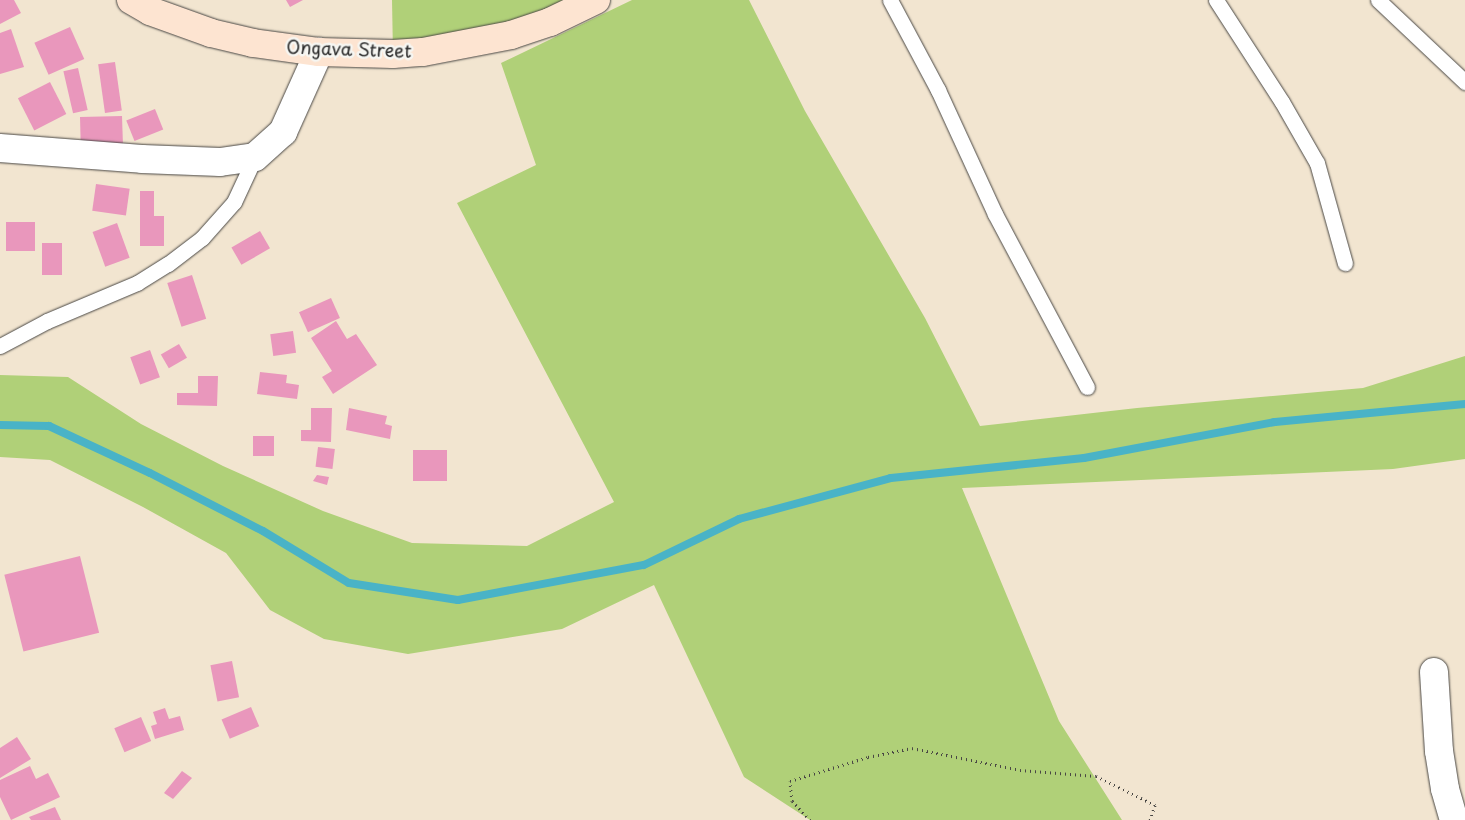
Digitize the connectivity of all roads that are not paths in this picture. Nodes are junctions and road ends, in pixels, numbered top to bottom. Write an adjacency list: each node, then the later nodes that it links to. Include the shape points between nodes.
1 (131, 0): 6 (street, Ongava Street, via 150,11 211,32)
2 (596, 0): 6 (street, Ongava Street, via 530,30 470,43 394,54)
3 (890, 0): 12 (lane, via 938,90 995,214)
4 (1216, 0): 10 (lane, via 1317,163)
5 (1378, 0): 7 (lane)
6 (319, 52): 9 (street, via 283,132)
7 (1465, 82)
8 (0, 148): 9 (street, via 142,160 220,162)
9 (255, 157): 11 (lane, via 234,202 202,238 168,264 138,283 47,321)
10 (1345, 263)
11 (0, 346)
12 (1087, 387)
13 (1434, 672): 14 (street, via 1440,751)
14 (1454, 820)

